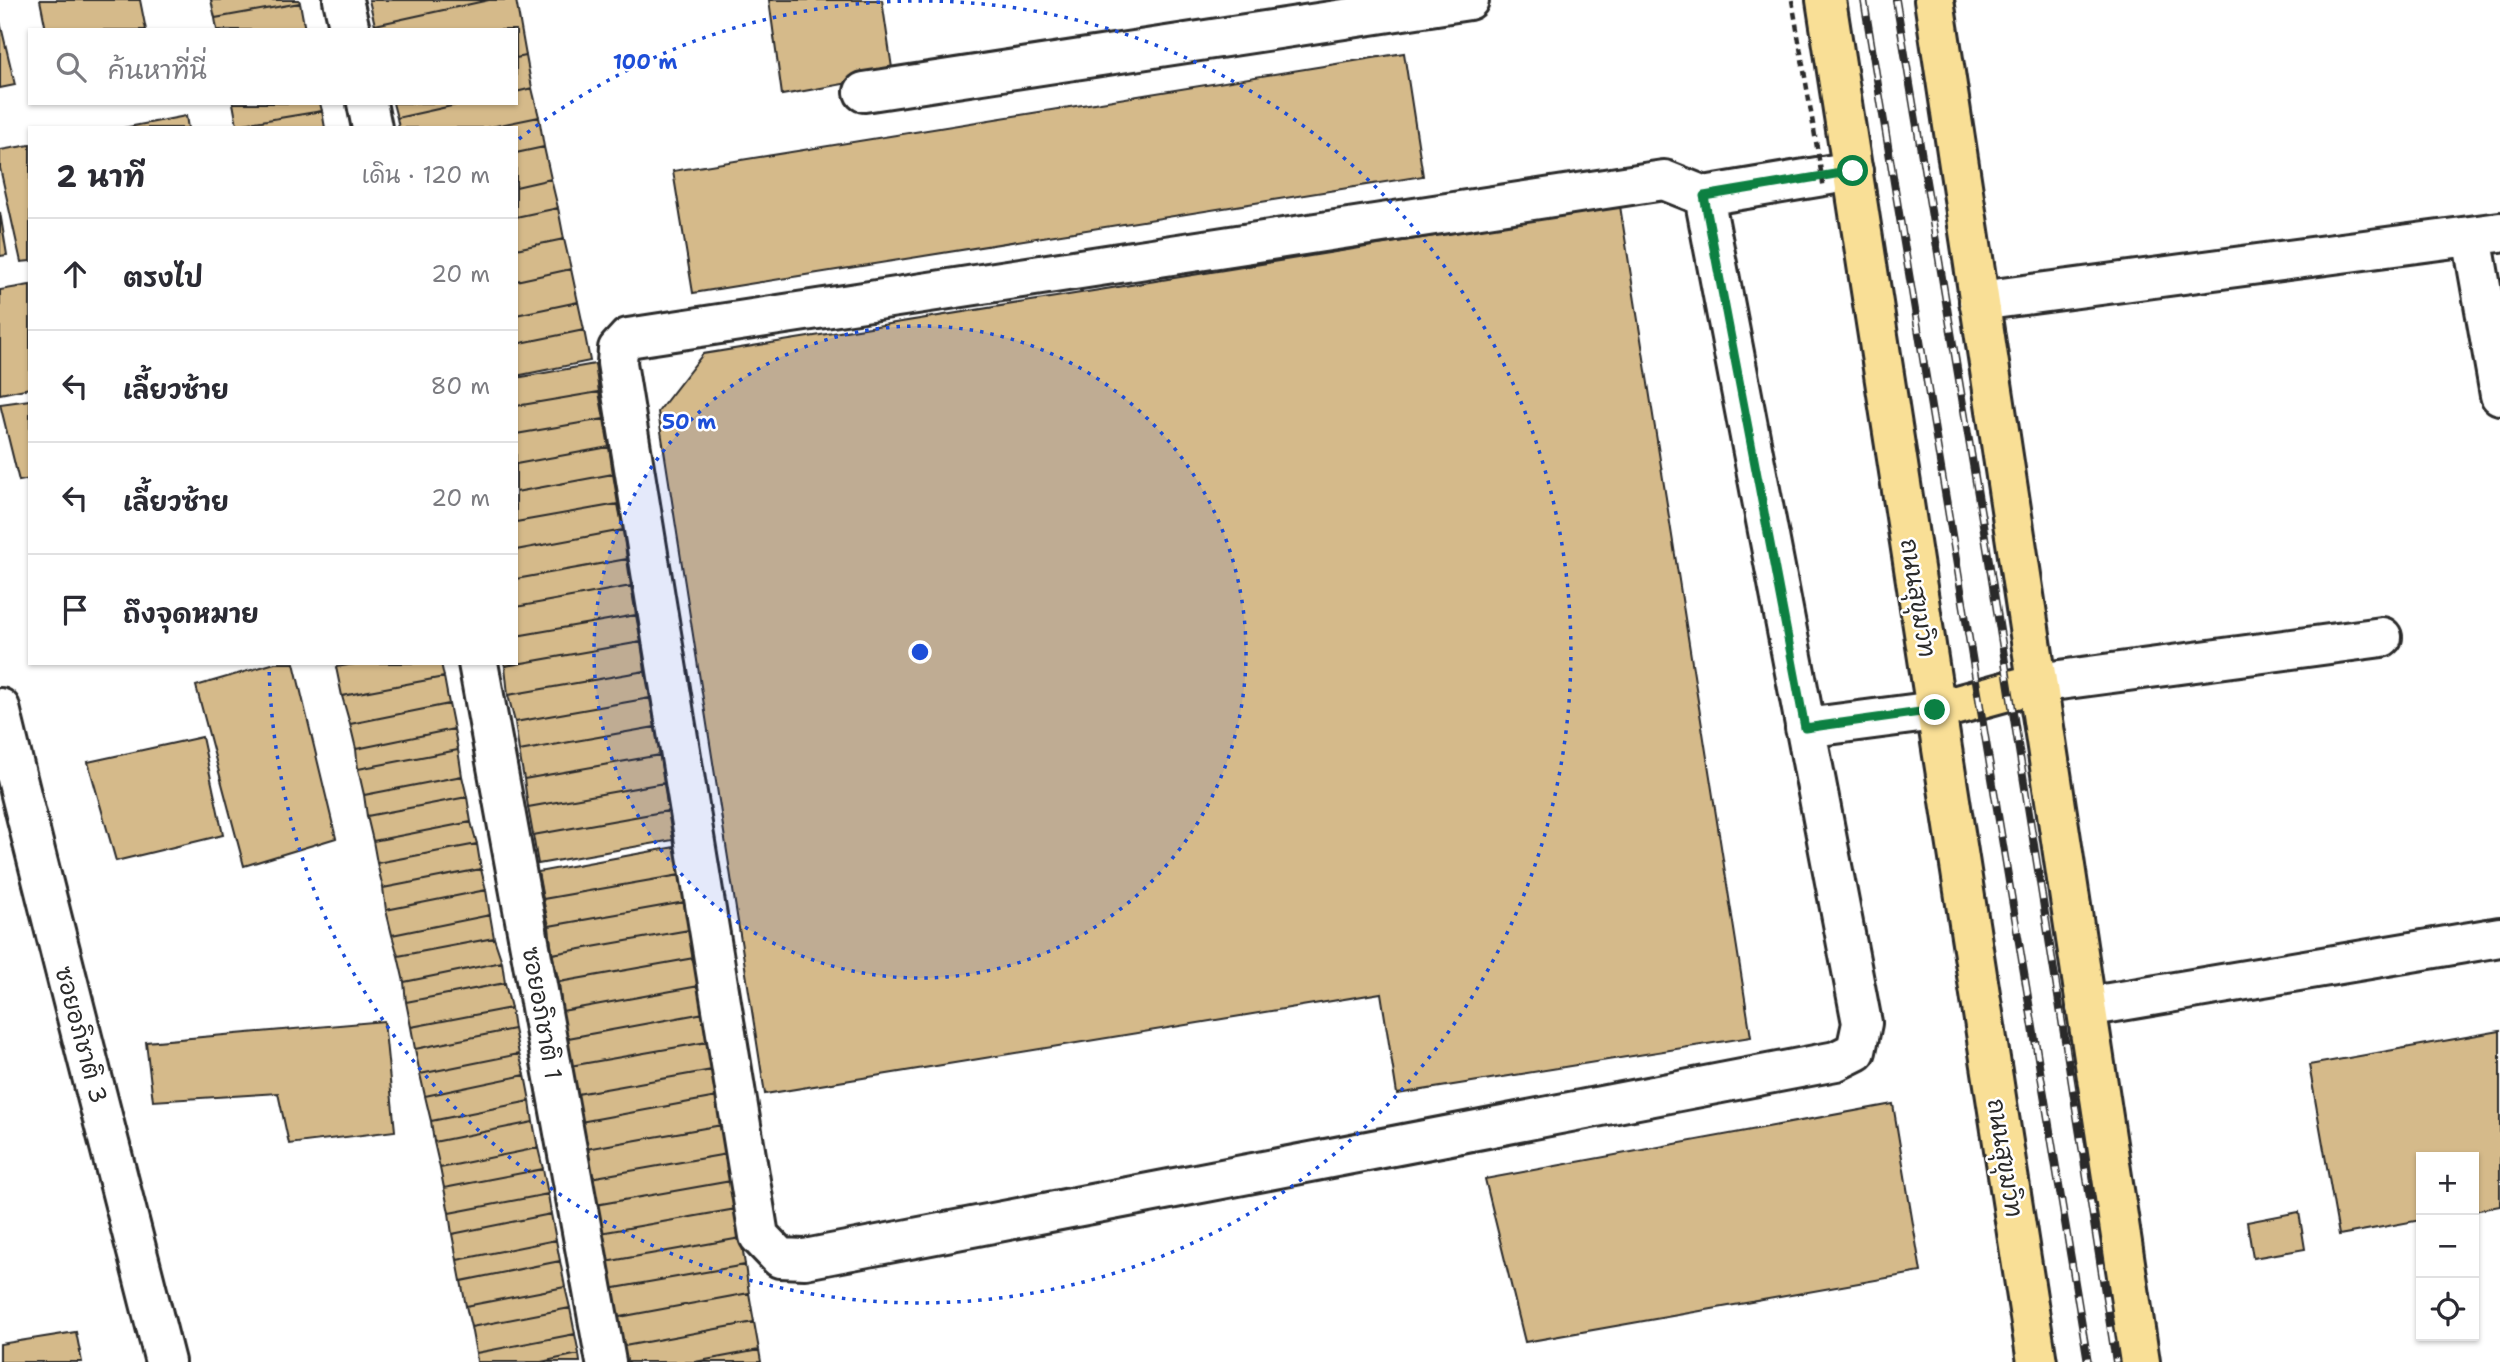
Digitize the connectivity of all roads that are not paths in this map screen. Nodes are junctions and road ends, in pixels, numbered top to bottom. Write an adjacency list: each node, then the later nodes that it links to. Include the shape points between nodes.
1 (343, 0): 5 (street)
2 (1469, 0): 6 (street)
3 (1826, 0): 9 (highway, ถนนสุขุมวิท)
4 (1936, 0): 12 (highway)
5 (350, 28)
6 (864, 92)
7 (367, 105): 8 (street)
8 (372, 126)
9 (1838, 180): 10 (street); 18 (highway, ถนนสุขุมวิท)
10 (1704, 196): 19 (street); 19 (street, via 1664,180 628,338 618,349 760,1236 780,1258 805,1259 1836,1061 1856,1051 1862,1023)
11 (2486, 234): 12 (street); 13 (street)
12 (1979, 301): 16 (highway)
13 (2500, 395)
14 (2382, 637): 16 (street)
15 (478, 665): 23 (street, ซอยอภิชาติ 1)
16 (2037, 683): 18 (highway); 21 (highway)
17 (0, 708): 22 (street, ซอยอภิชาติ 3)
18 (1935, 710): 19 (street); 24 (highway, ถนนสุขุมวิท)
19 (1805, 728)
20 (2500, 937): 21 (street)
21 (2087, 1007): 25 (highway)
22 (165, 1362)
23 (606, 1362)
24 (2037, 1362)
25 (2140, 1362)

